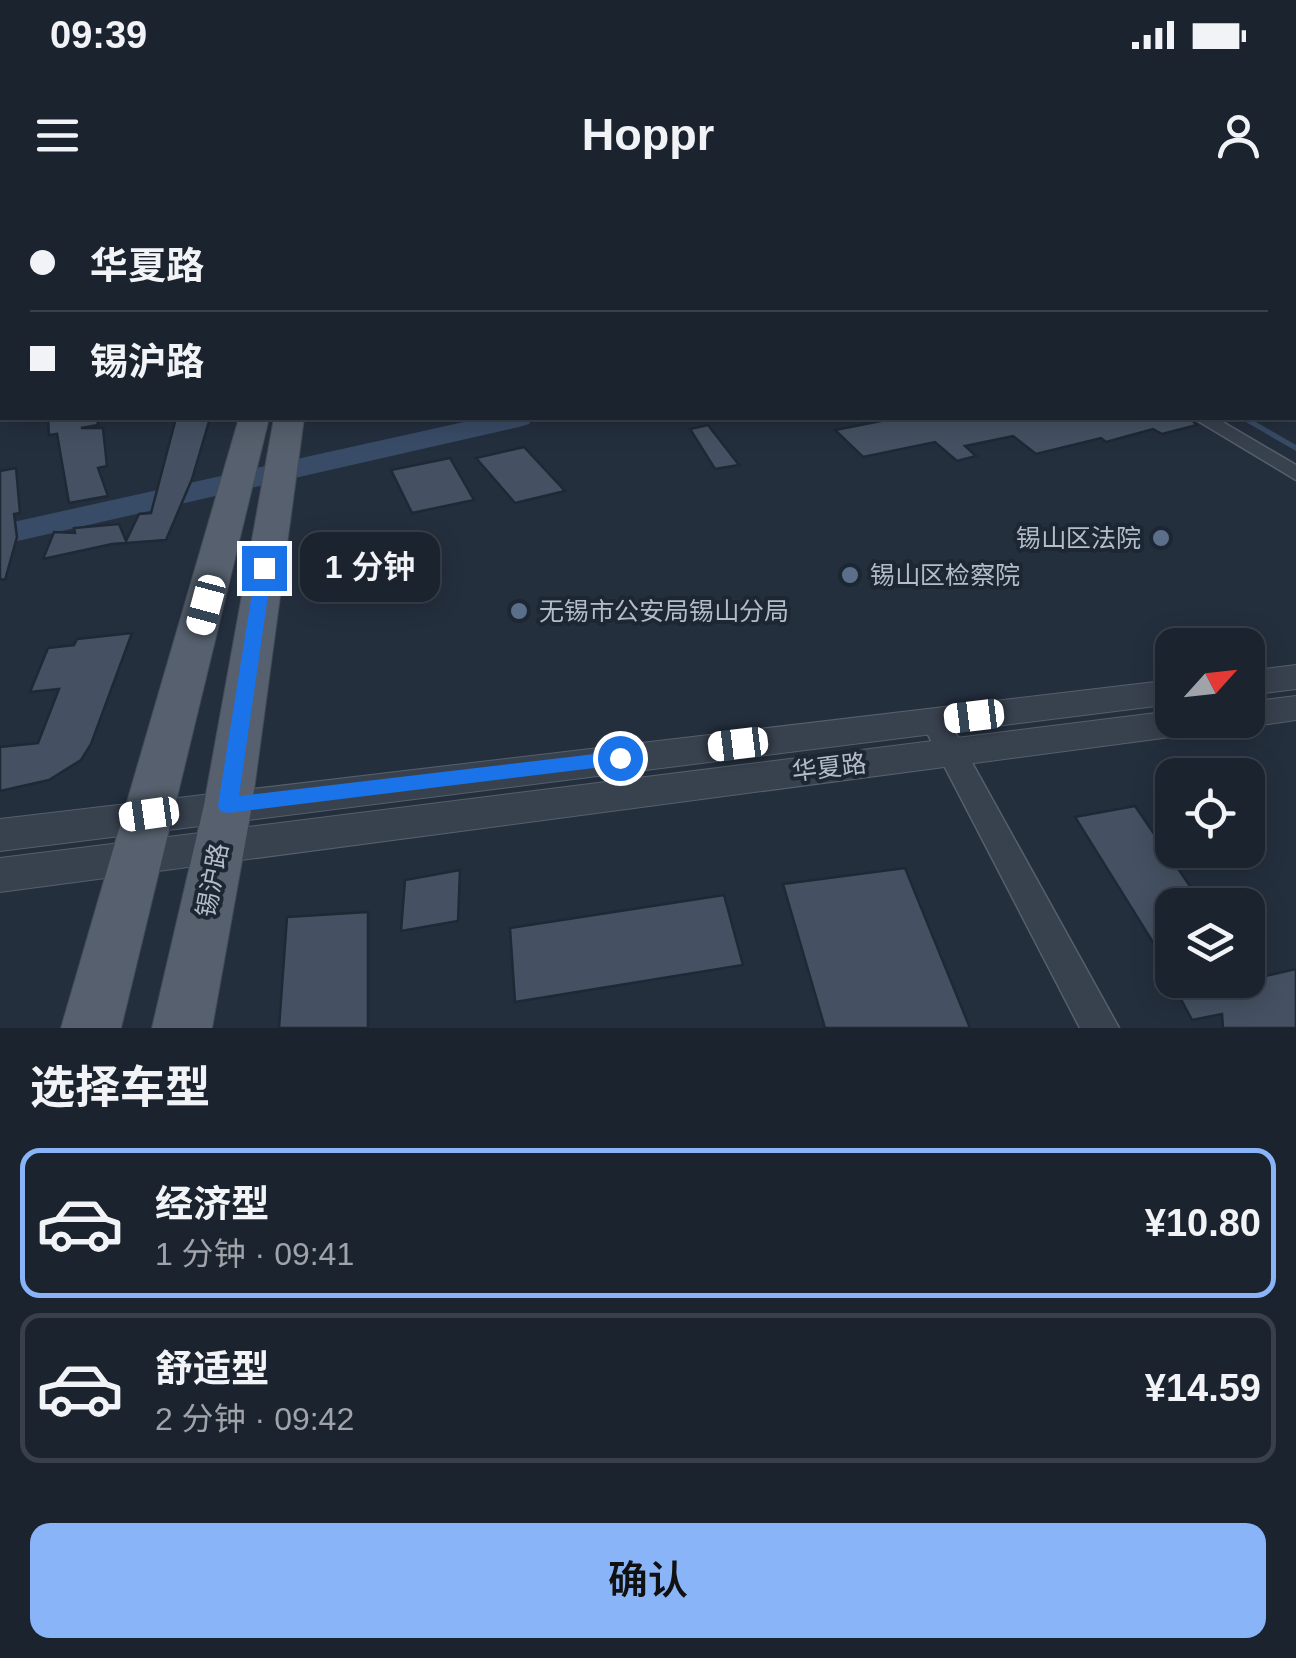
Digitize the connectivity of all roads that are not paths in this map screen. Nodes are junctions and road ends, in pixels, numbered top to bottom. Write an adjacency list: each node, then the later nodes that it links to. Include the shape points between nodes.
1 (254, 420): 5 (main road, 锡沪路)
2 (288, 420): 5 (main road, 锡沪路)
3 (1206, 420): 4 (street)
4 (1296, 474)
5 (259, 478): 13 (main road, 锡沪路); 14 (main road)
6 (1296, 677): 7 (street)
7 (1265, 681)
8 (1155, 695): 12 (street, 华夏路)
9 (1296, 708): 10 (street)
10 (1265, 712)
11 (1155, 723): 12 (street, 华夏路)
12 (943, 736): 13 (street, 华夏路); 19 (street)
13 (223, 825): 14 (street, 华夏路); 18 (main road, 锡沪路)
14 (143, 835): 15 (street); 16 (street); 17 (main road)
15 (0, 836)
16 (0, 875)
17 (91, 1028)
18 (182, 1028)
19 (1100, 1028)

